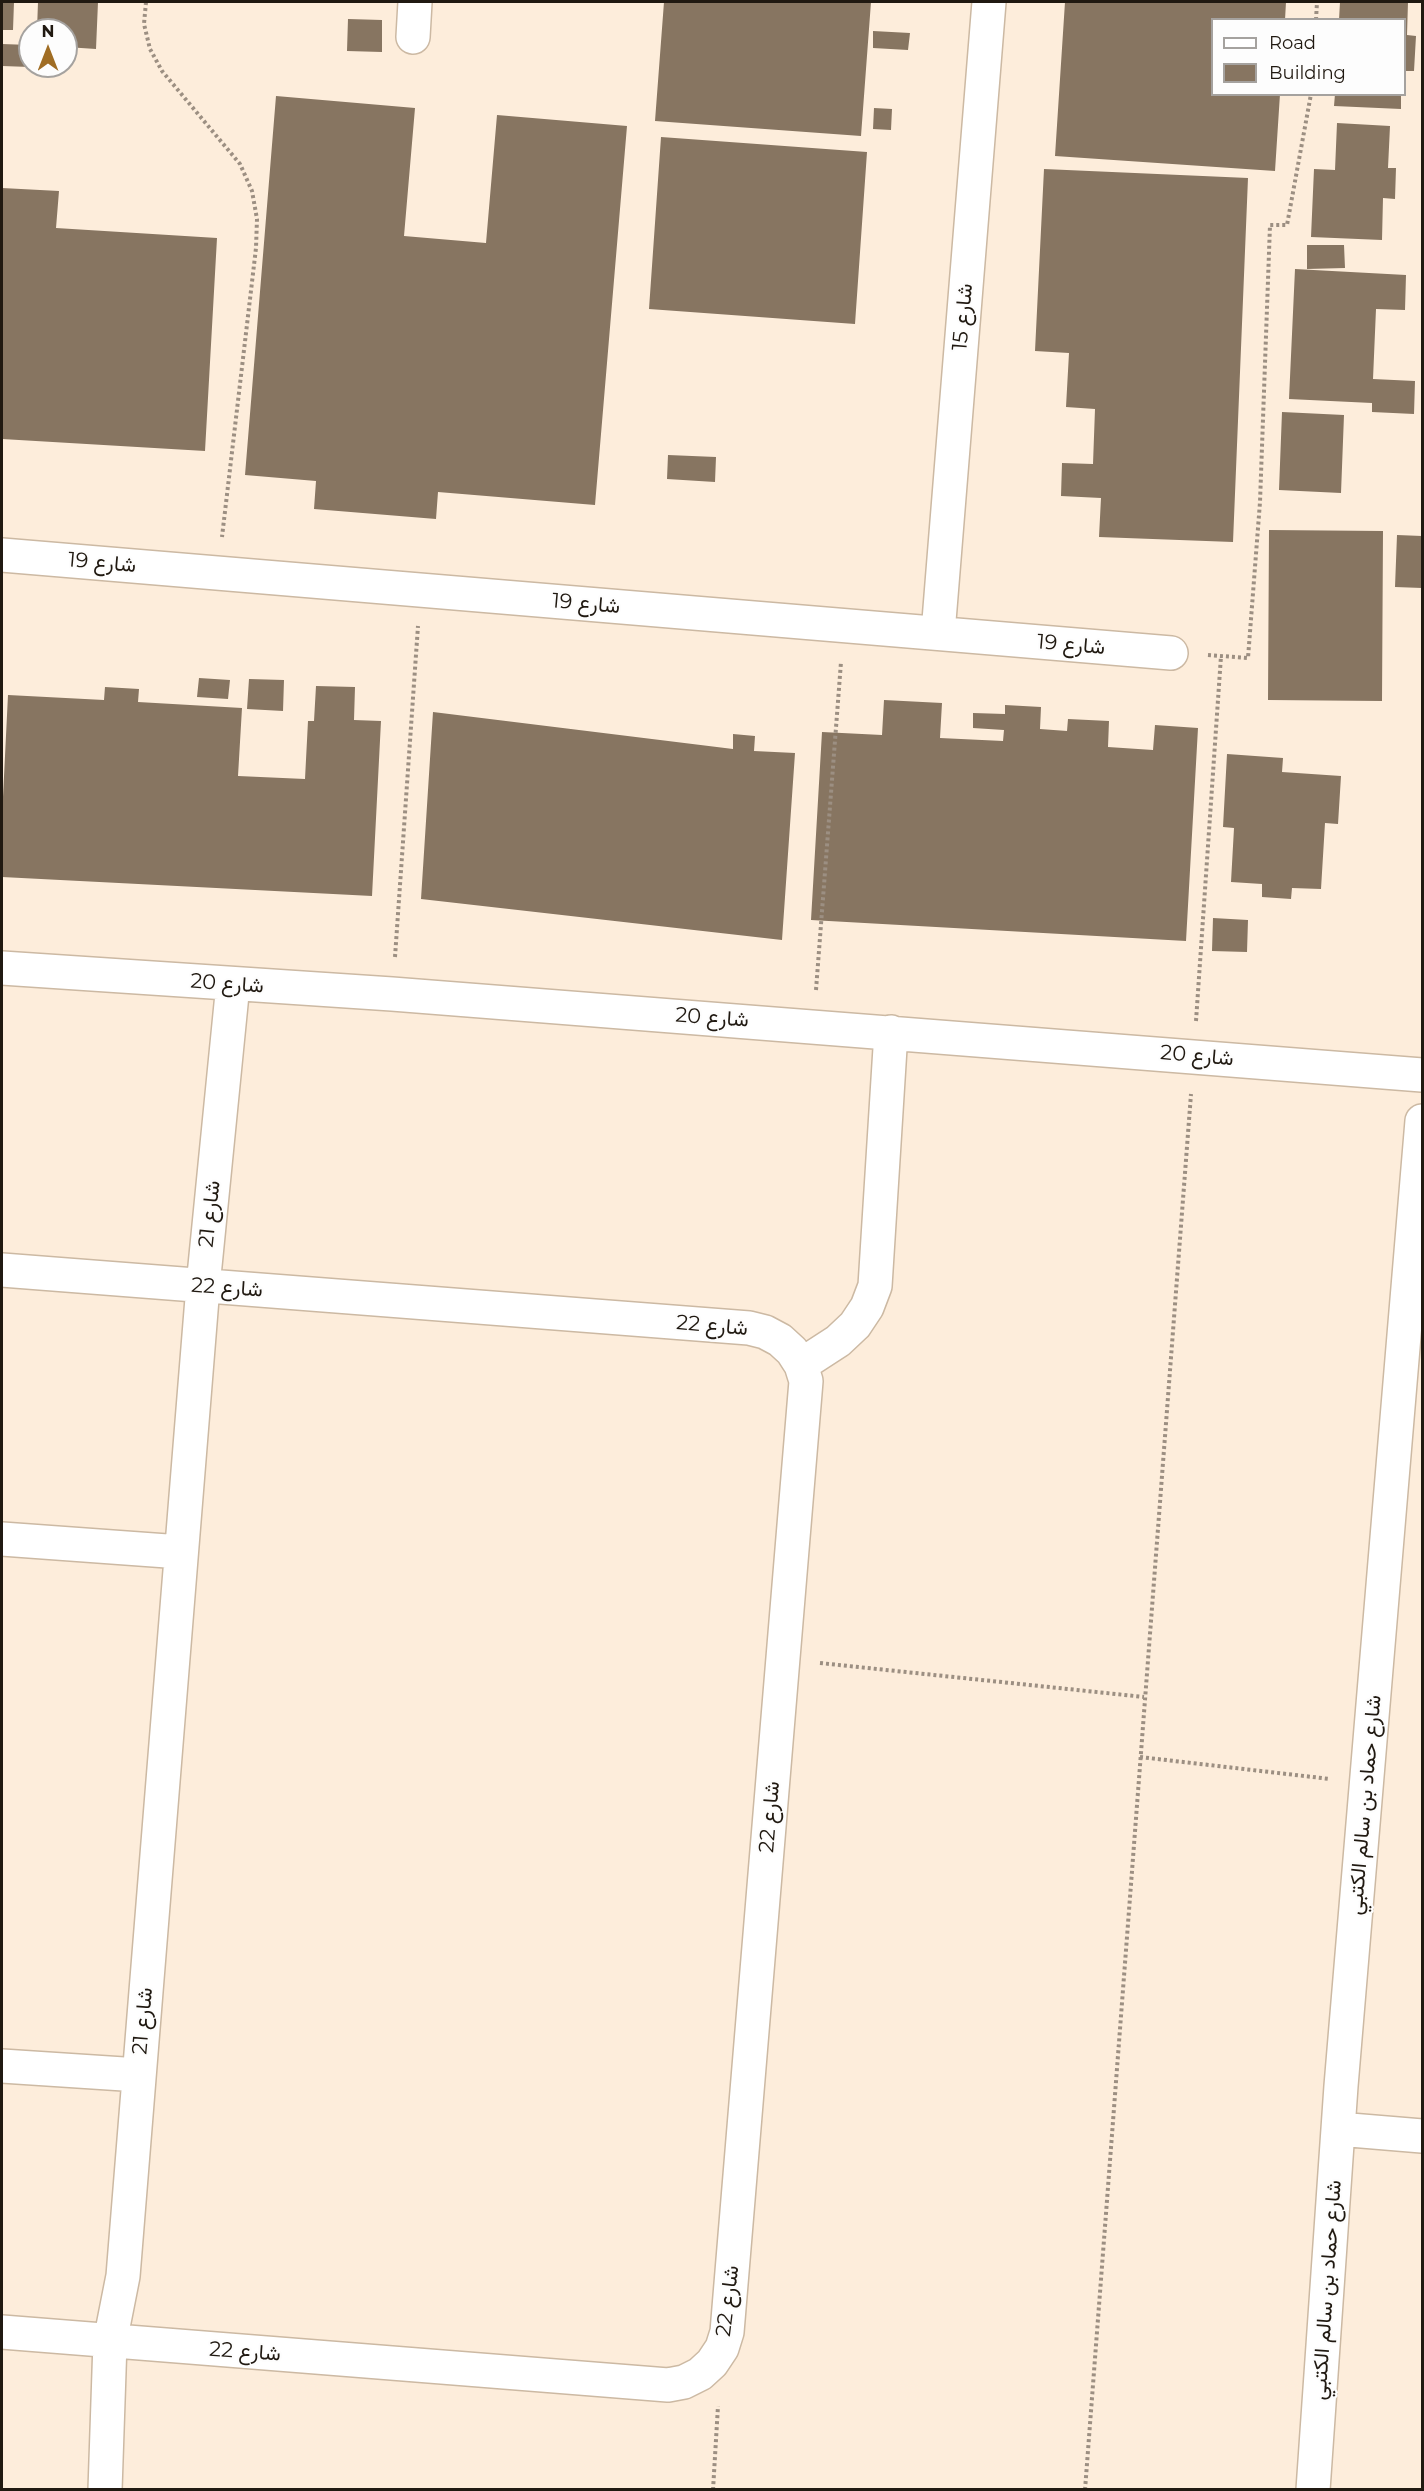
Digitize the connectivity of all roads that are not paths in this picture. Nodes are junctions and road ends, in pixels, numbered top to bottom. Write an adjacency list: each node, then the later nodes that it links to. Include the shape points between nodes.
1 (416, 2): 3 (street)
2 (988, 2): 5 (street, شارع 15)
3 (413, 37)
4 (2, 555): 5 (street, شارع 19)
5 (938, 633): 6 (street, شارع 19)
6 (1171, 653)
7 (2, 968): 8 (street, شارع 20)
8 (233, 984): 9 (street, شارع 20); 13 (street, شارع 21)
9 (891, 1032): 10 (street, شارع 20); 14 (street, via 875,1286 855,1325)
10 (1422, 1075)
11 (1422, 1121): 19 (street, شارع حماد بن سالم الكتبي)
12 (2, 1270): 13 (street, شارع 22)
13 (203, 1286): 14 (street, شارع 22, via 749,1328 780,1340); 16 (street, شارع 21)
14 (801, 1365): 22 (street, شارع 22, via 806,1398 727,2332 712,2363 700,2374 668,2385)
15 (2, 1539): 16 (street)
16 (181, 1552): 18 (street, شارع 21)
17 (2, 2066): 18 (street)
18 (139, 2075): 22 (street, شارع 21, via 121,2293)
19 (1338, 2129): 20 (street); 24 (street, شارع حماد بن سالم الكتبي)
20 (1422, 2136)
21 (2, 2332): 22 (street, شارع 22)
22 (110, 2342): 23 (street, شارع 21)
23 (105, 2490)
24 (1313, 2490)

